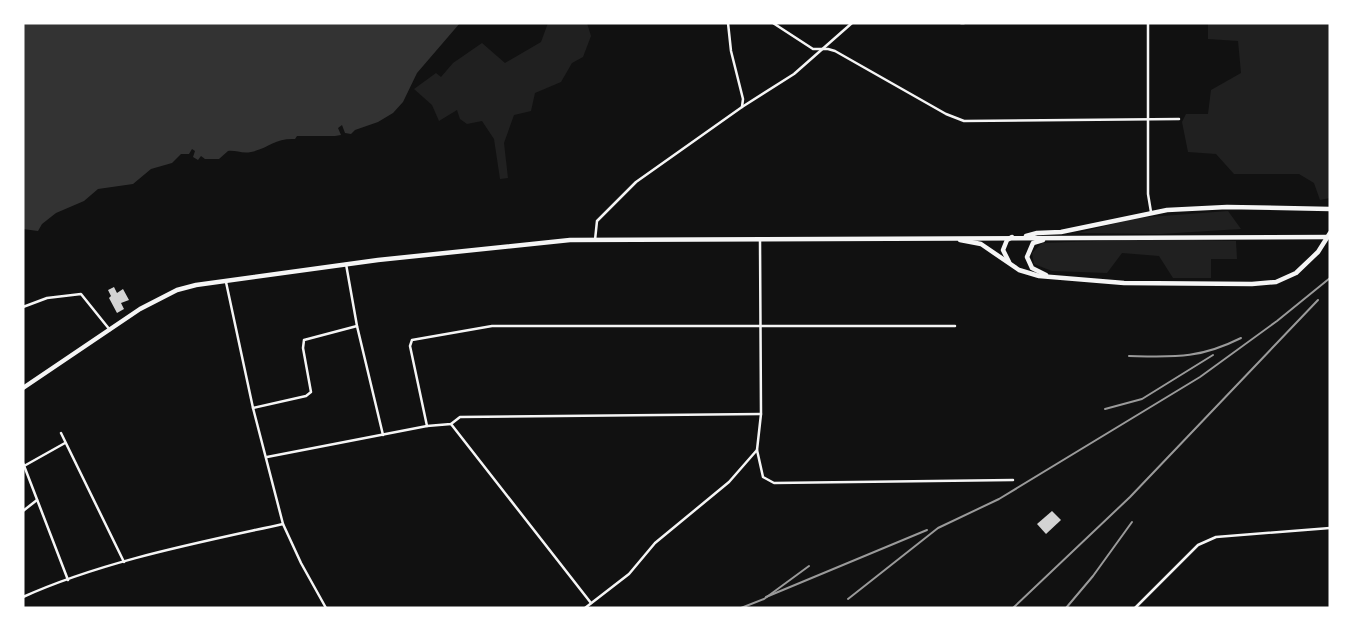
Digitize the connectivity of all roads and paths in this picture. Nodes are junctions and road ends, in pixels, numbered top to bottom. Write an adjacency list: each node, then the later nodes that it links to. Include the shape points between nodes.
1 (728, 23): 6 (street)
2 (773, 23): 5 (street, via 813,49)
3 (852, 23): 5 (street)
4 (1148, 23): 7 (street)
5 (821, 49): 6 (street, via 793,74); 7 (street, via 835,51 964,121)
6 (742, 107): 17 (street, via 636,182 597,220)
7 (1147, 119): 8 (street); 10 (street)
8 (1179, 119)
9 (1330, 209): 10 (main road, via 1227,207)
10 (1151, 212): 13 (main road)
11 (1330, 235): 15 (main road); 20 (main road, via 1307,264 1276,282 1171,284)
12 (1013, 237): 13 (main road); 14 (main road); 19 (main road, via 1003,250)
13 (1022, 237): 15 (main road)
14 (953, 238): 16 (main road); 19 (main road, via 981,244)
15 (1057, 238): 20 (main road, via 1033,243 1027,257 1032,268)
16 (760, 239): 17 (main road); 25 (street)
17 (595, 240): 18 (main road)
18 (346, 264): 21 (main road); 23 (street)
19 (1010, 265): 20 (main road)
20 (1053, 278)
21 (226, 281): 26 (main road, via 177,290); 28 (street)
22 (23, 307): 26 (street, via 47,298 81,294)
23 (357, 326): 28 (street, via 304,340 311,392 306,396); 33 (street)
24 (955, 326): 25 (street)
25 (760, 327): 29 (street); 31 (street, via 492,326 412,340)
26 (110, 330): 27 (main road)
27 (23, 388)
28 (253, 408): 36 (street)
29 (761, 414): 30 (street, via 460,417); 35 (street)
30 (451, 424): 31 (street); 46 (street)
31 (427, 426): 33 (street)
32 (61, 433): 34 (street)
33 (383, 435): 36 (street)
34 (65, 443): 37 (street); 43 (street)
35 (757, 450): 38 (street, via 763,477 774,483); 46 (street, via 729,482)
36 (267, 457): 41 (street)
37 (23, 465): 39 (street)
38 (1013, 480)
39 (37, 500): 40 (street); 44 (street)
40 (23, 511)
41 (283, 524): 43 (street, via 159,551); 47 (street)
42 (1330, 528): 49 (street, via 1207,540)
43 (125, 563): 44 (street)
44 (68, 580): 45 (street)
45 (23, 597)
46 (591, 603): 48 (street)
47 (326, 608)
48 (585, 608)
49 (1135, 608)

